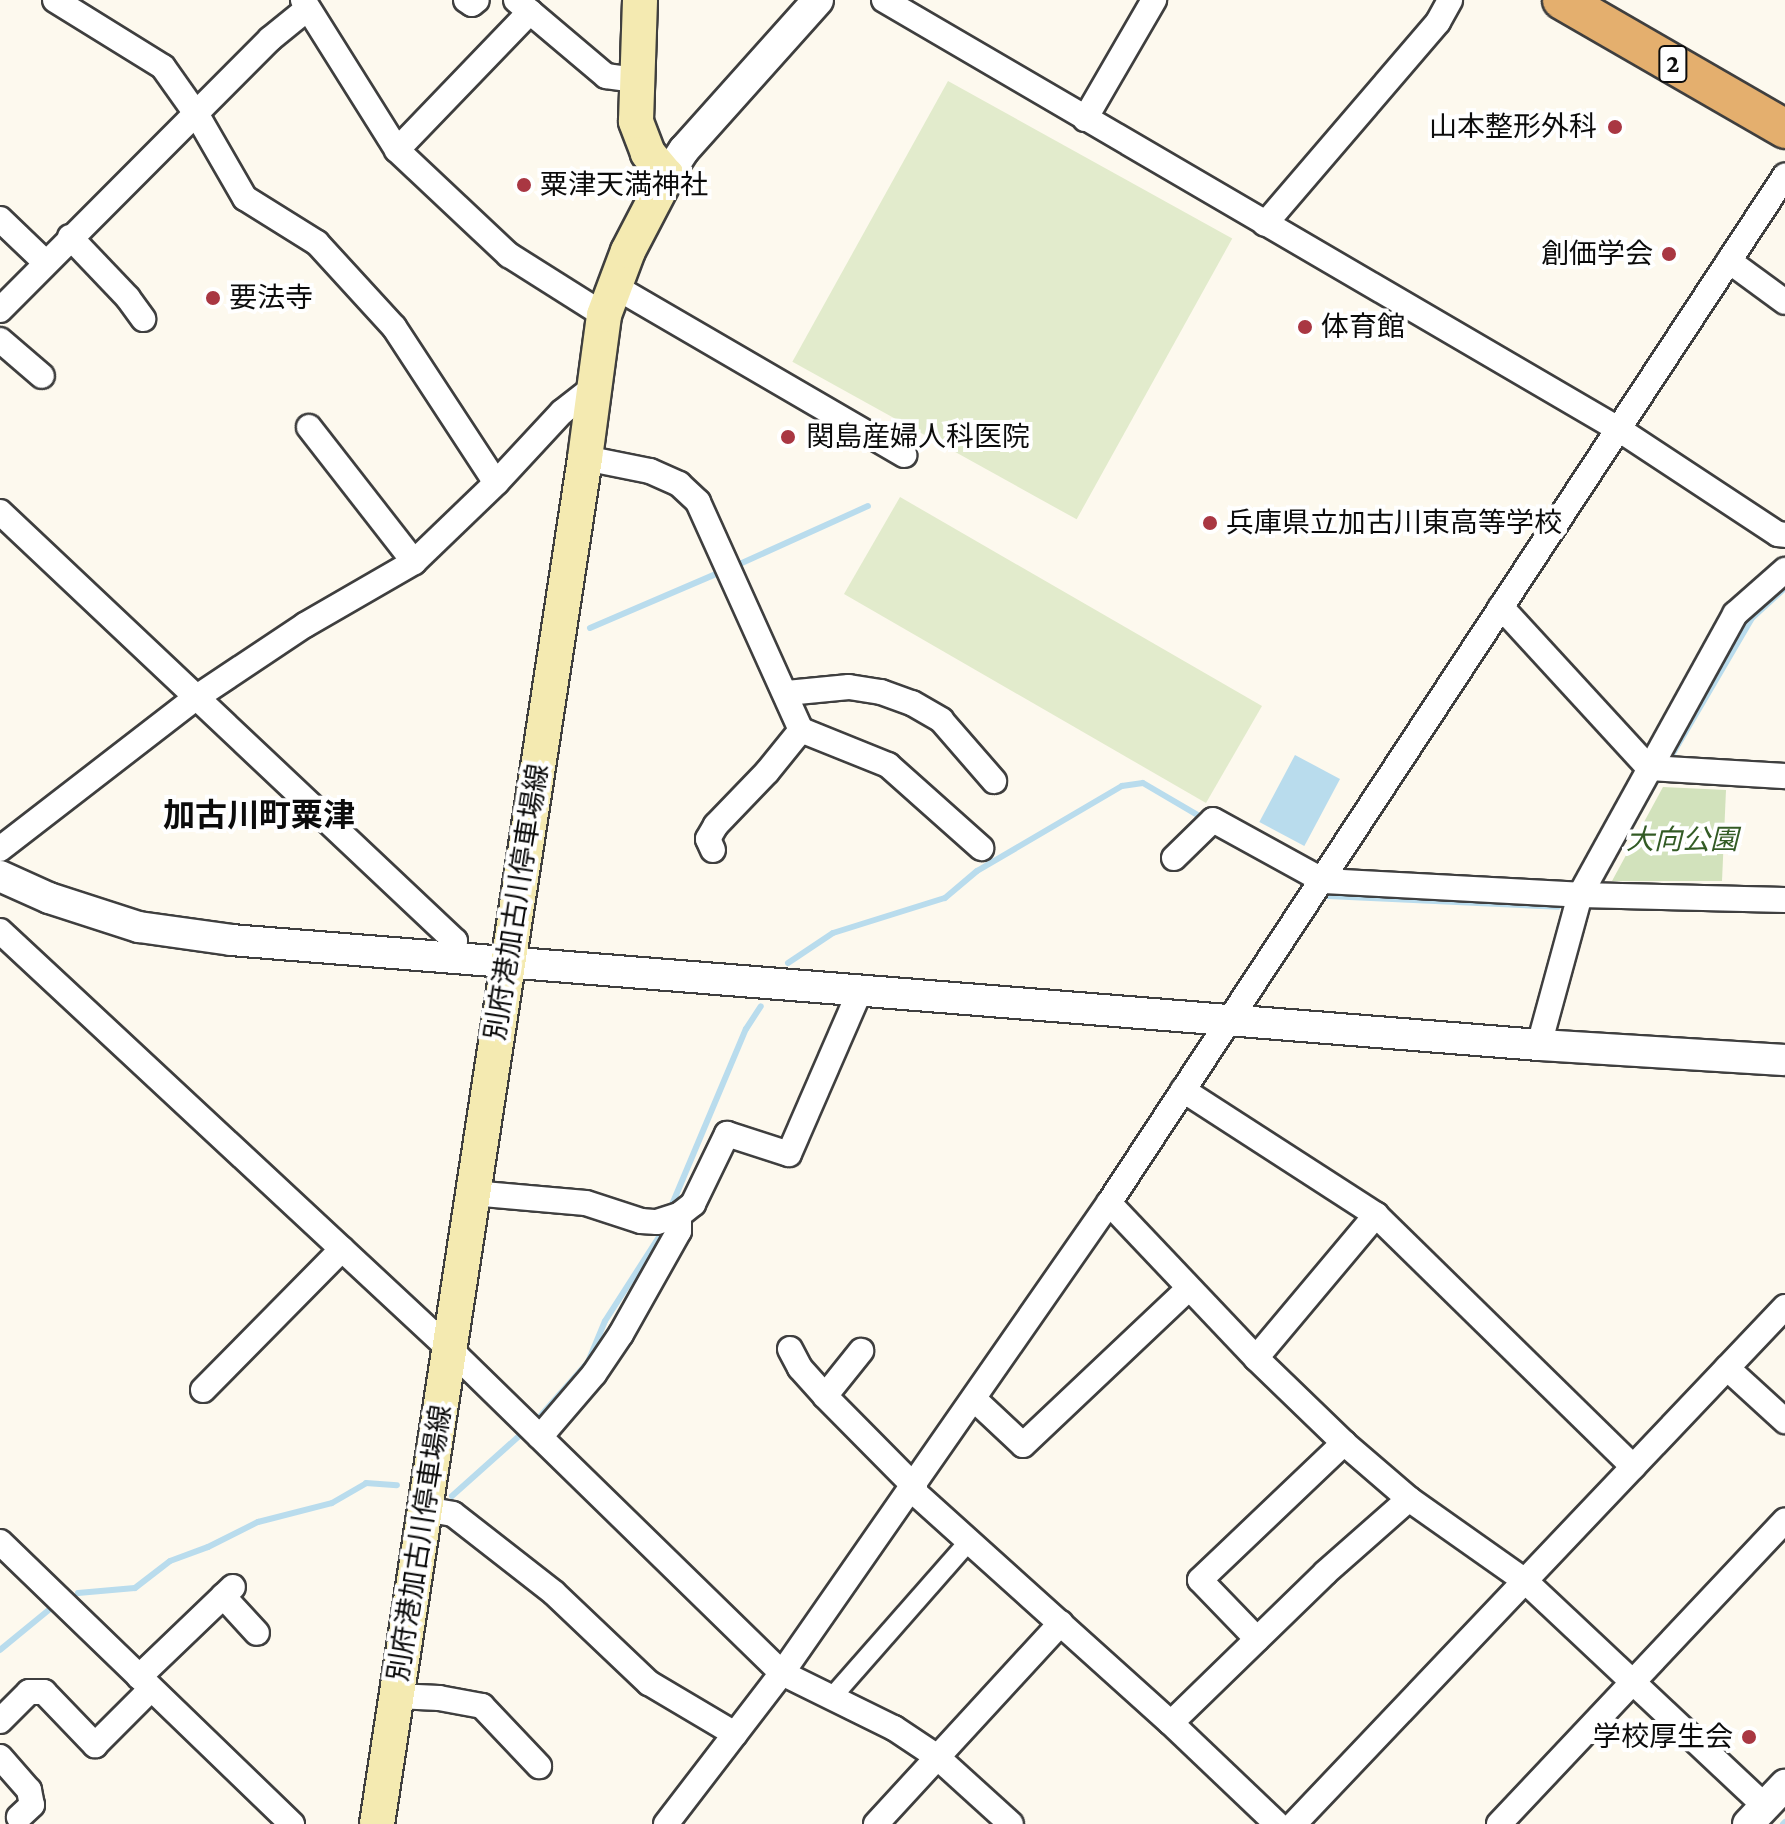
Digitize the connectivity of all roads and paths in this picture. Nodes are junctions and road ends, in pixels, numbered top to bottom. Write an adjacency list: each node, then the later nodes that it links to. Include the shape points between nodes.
1 (55, 0): 13 (street, via 163,67)
2 (466, 0): 3 (street)
3 (477, 0)
4 (640, 0): 12 (main road)
5 (818, 0): 17 (street, via 684,150)
6 (884, 0): 14 (street)
7 (1154, 0): 14 (street)
8 (1450, 0): 20 (street, via 1438,22)
9 (1562, 0): 15 (highway, 2)
10 (305, 4): 13 (street); 16 (street)
11 (523, 6): 12 (street, via 606,76); 16 (street)
12 (636, 80): 17 (main road, via 639,132)
13 (197, 115): 21 (street); 35 (street, via 245,198 317,243 394,327)
14 (1085, 119): 20 (street)
15 (1785, 129)
16 (397, 150): 25 (street, via 509,255)
17 (667, 176): 25 (main road, 別府港加古川停車場線)
18 (1785, 176): 22 (street)
19 (0, 219): 23 (street)
20 (1265, 224): 32 (street)
21 (70, 237): 23 (street); 27 (street)
22 (1729, 261): 24 (street); 32 (street)
23 (45, 262): 26 (street)
24 (1780, 292)
25 (609, 300): 30 (main road, 別府港加古川停車場線); 33 (street)
26 (0, 310)
27 (143, 319)
28 (0, 340): 29 (street)
29 (42, 376)
30 (593, 388): 34 (main road, 別府港加古川停車場線); 35 (street, via 562,412)
31 (309, 427): 38 (street, via 349,464)
32 (1620, 430): 37 (street); 40 (street)
33 (904, 455)
34 (585, 458): 41 (street, via 650,471 679,484 698,502); 57 (main road, 別府港加古川停車場線)
35 (496, 483): 38 (street)
36 (0, 512): 42 (street)
37 (1785, 535)
38 (414, 562): 42 (street, via 305,625)
39 (1785, 570): 44 (street, via 1735,614)
40 (1501, 607): 44 (street); 52 (street)
41 (787, 693): 43 (street); 46 (street, via 849,687 912,703 941,720)
42 (197, 697): 48 (street); 56 (street, via 455,941)
43 (801, 730): 47 (street, via 888,765); 49 (street, via 716,825 708,839)
44 (1649, 768): 45 (street); 53 (street)
45 (1785, 776)
46 (994, 781)
47 (981, 848)
48 (0, 849)
49 (713, 850)
50 (1174, 858): 52 (street, via 1213,820)
51 (0, 876): 56 (street, via 139,927 231,940)
52 (1324, 881): 53 (street); 59 (street)
53 (1580, 895): 54 (street); 60 (street)
54 (1785, 900)
55 (0, 931): 67 (street)
56 (453, 957): 57 (street)
57 (508, 963): 58 (street); 63 (main road, 別府港加古川停車場線)
58 (860, 991): 59 (street); 66 (street, via 789,1154 727,1134 693,1204)
59 (1229, 1020): 60 (street); 62 (street)
60 (1539, 1045): 61 (street)
61 (1785, 1060)
62 (1183, 1090): 64 (street); 65 (street)
63 (472, 1193): 66 (street, via 586,1203 641,1221); 70 (main road, 別府港加古川停車場線)
64 (1109, 1203): 68 (street); 77 (street)
65 (1376, 1215): 73 (street); 81 (street)
66 (668, 1219): 79 (street, via 679,1231 621,1334)
67 (342, 1249): 70 (street); 75 (street)
68 (1189, 1288): 73 (street); 77 (street, via 1023,1445)
69 (1785, 1307): 74 (street)
70 (449, 1349): 79 (street); 84 (main road, 別府港加古川停車場線)
71 (790, 1349): 76 (street)
72 (861, 1351): 76 (street)
73 (1256, 1358): 80 (street)
74 (1727, 1368): 78 (street); 81 (street)
75 (203, 1390)
76 (825, 1396): 82 (street)
77 (974, 1399): 82 (street)
78 (1785, 1421)
79 (540, 1437): 92 (street)
80 (1344, 1443): 83 (street); 91 (street, via 1200,1580)
81 (1633, 1467): 88 (street)
82 (913, 1489): 86 (street); 92 (street)
83 (1409, 1499): 88 (street); 91 (street)
84 (425, 1509): 95 (main road, 別府港加古川停車場線); 99 (street, via 453,1514 554,1593 649,1683)
85 (1785, 1521): 94 (street)
86 (969, 1541): 89 (street); 96 (street)
87 (0, 1542): 93 (street)
88 (1524, 1580): 94 (street); 111 (street)
89 (1061, 1623): 98 (street); 100 (street)
90 (257, 1633): 93 (street, via 228,1592)
91 (1257, 1639): 98 (street)
92 (782, 1673): 96 (street); 99 (street)
93 (145, 1683): 97 (street, via 95,1745 44,1692 29,1692); 105 (street)
94 (1633, 1684): 103 (street); 112 (street)
95 (396, 1696): 102 (street, via 482,1706); 106 (main road, 別府港加古川停車場線)
96 (833, 1696): 100 (street)
97 (0, 1721)
98 (1171, 1723): 110 (street)
99 (735, 1734): 107 (street)
100 (936, 1756): 108 (street); 109 (street)
101 (0, 1757): 104 (street, via 29,1790 32,1805)
102 (527, 1761)
103 (1766, 1805)
104 (19, 1817)
105 (292, 1824)
106 (377, 1824)
107 (666, 1824)
108 (876, 1824)
109 (1011, 1824)
110 (1277, 1824)
111 (1294, 1824)
112 (1499, 1824)

